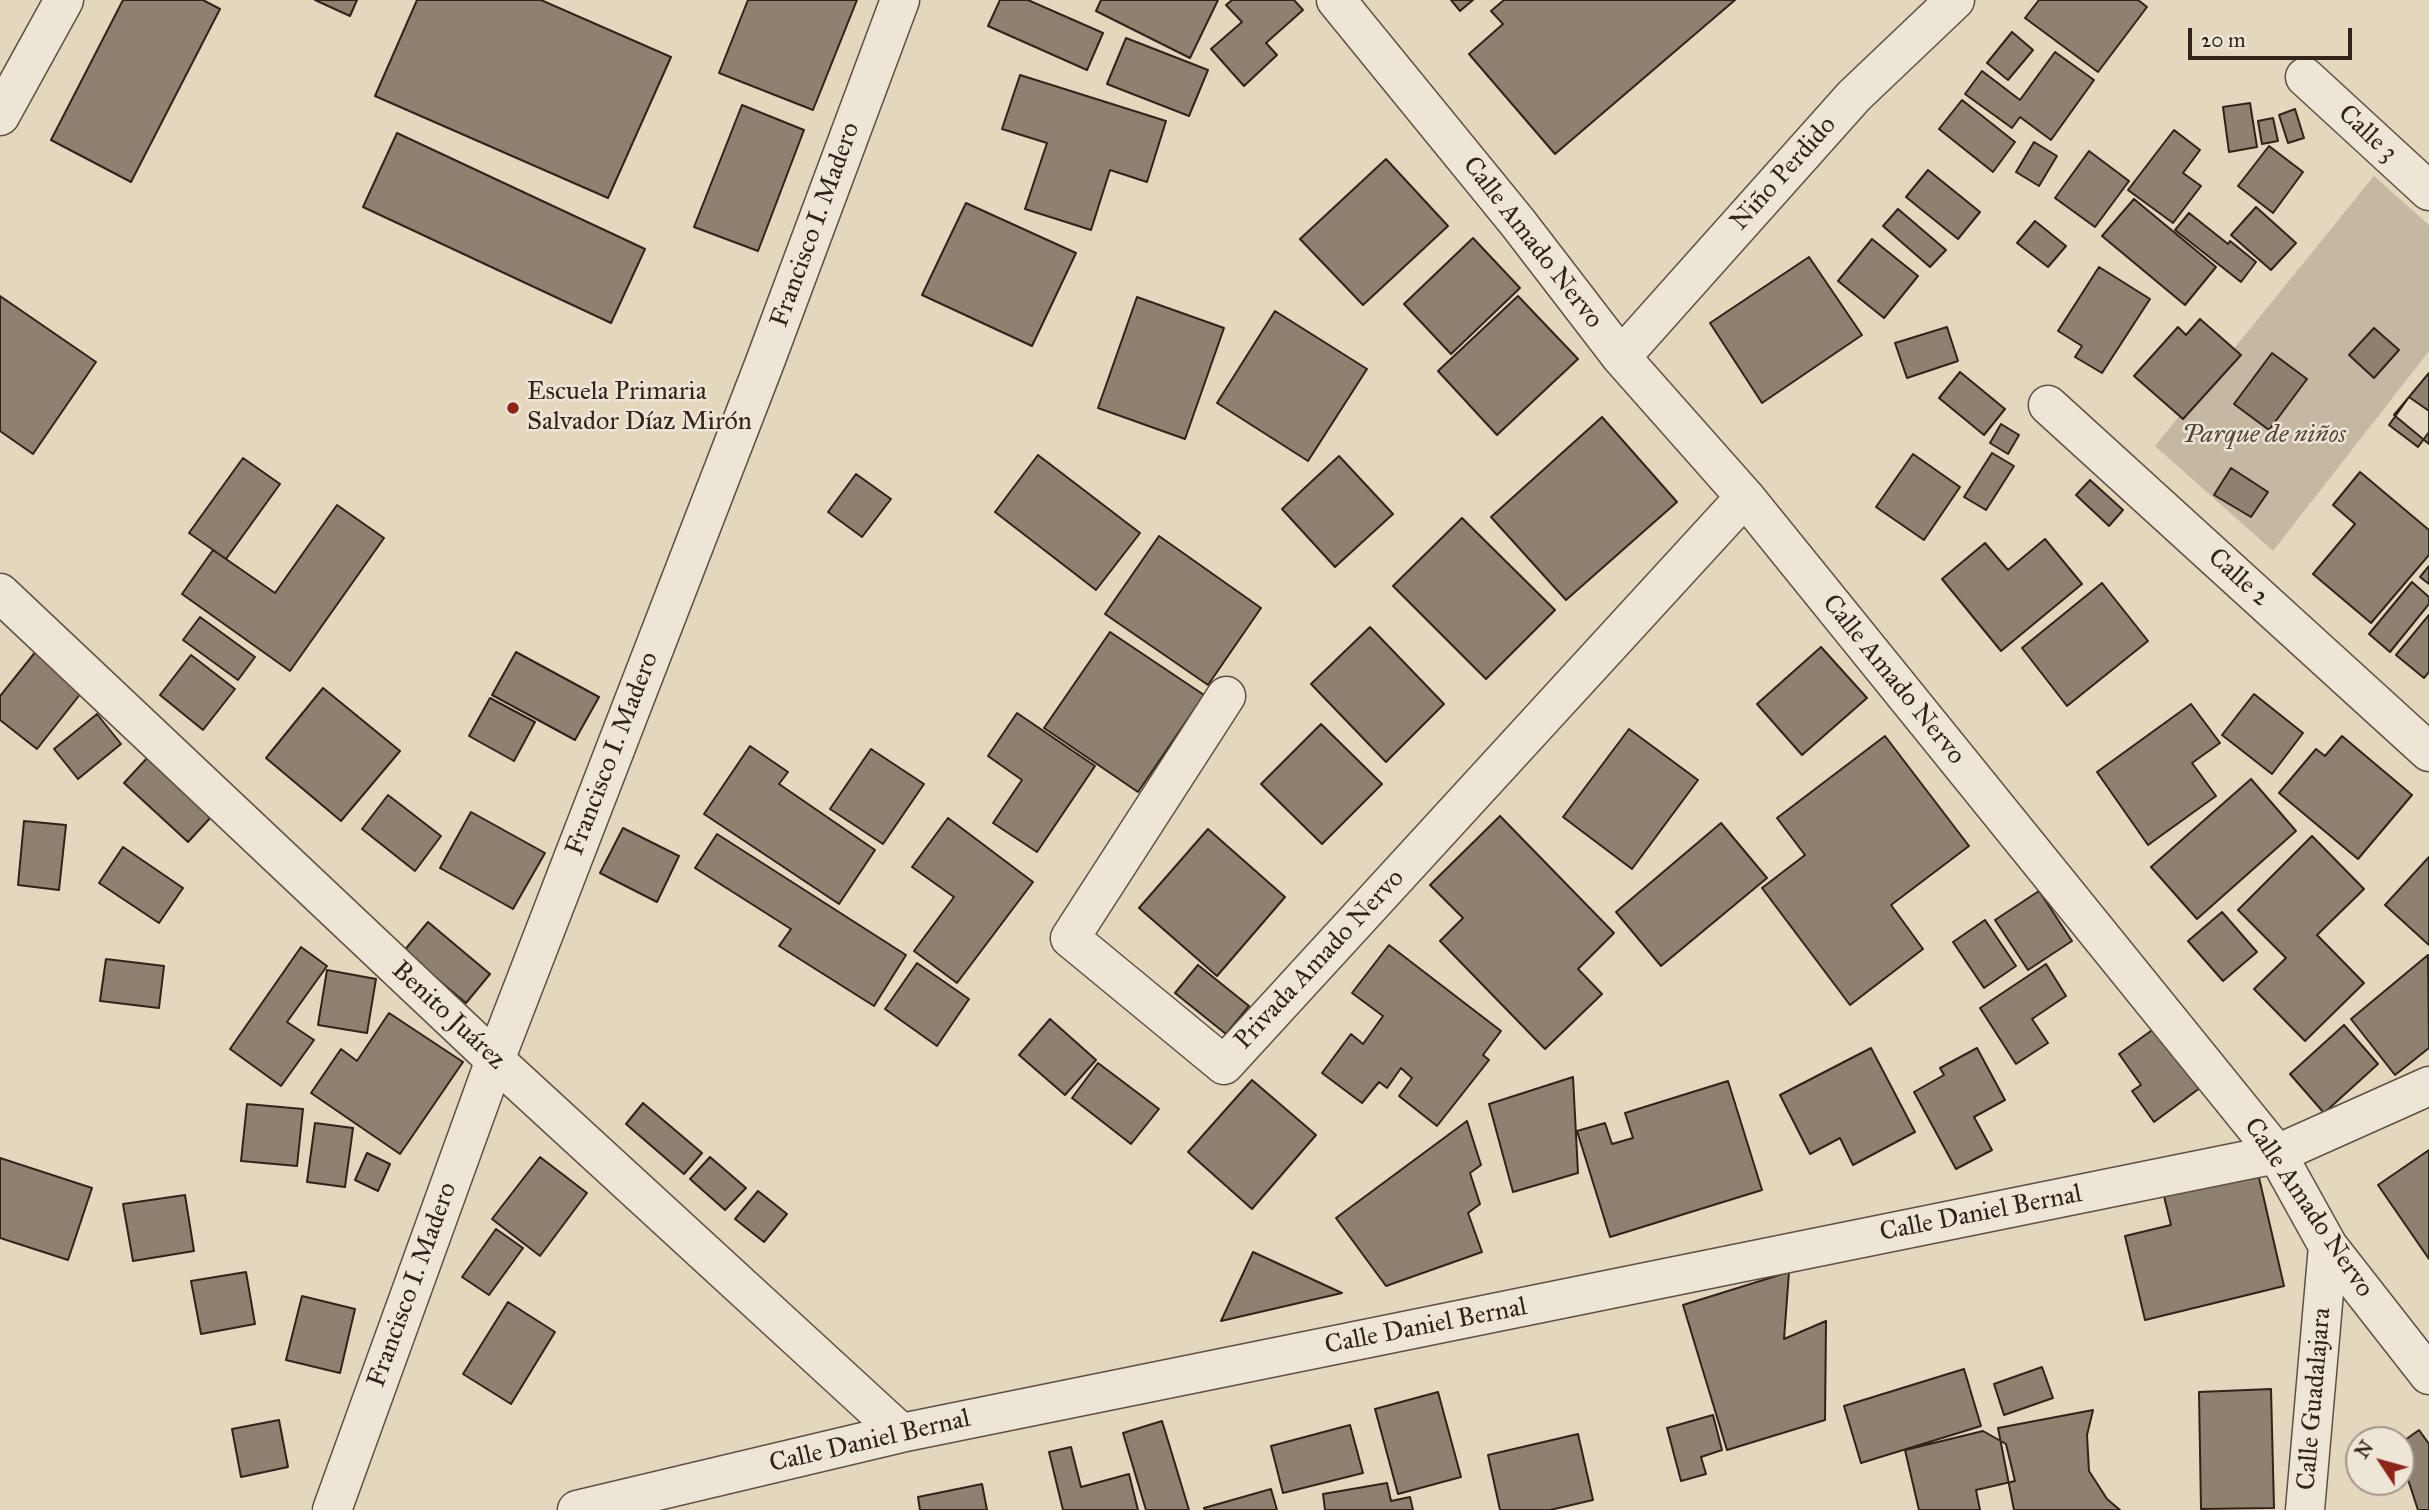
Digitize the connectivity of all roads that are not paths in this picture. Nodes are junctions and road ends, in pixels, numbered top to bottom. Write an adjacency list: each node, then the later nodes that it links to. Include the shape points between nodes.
1 (64, 0): 6 (street)
2 (900, 0): 14 (street, Francisco I. Madero)
3 (1336, 0): 8 (street, Calle Amado Nervo, via 1518,223)
4 (1955, 0): 8 (street, Niño Perdido, via 1854,96)
5 (2305, 78): 7 (street, Calle 3)
6 (0, 116)
7 (2429, 191)
8 (1620, 357): 10 (street, Calle Amado Nervo)
9 (2048, 405): 13 (street, Calle 2)
10 (1745, 497): 12 (street, Privada Amado Nervo, via 1224,1065 1070,938); 16 (street, Calle Amado Nervo)
11 (0, 593): 14 (street, Benito Juárez)
12 (1226, 695)
13 (2429, 752)
14 (495, 1060): 19 (street, Benito Juárez); 20 (street, Francisco I. Madero)
15 (2429, 1086): 16 (street, Calle Daniel Bernal)
16 (2277, 1154): 17 (street, Calle Amado Nervo); 19 (street, Calle Daniel Bernal)
17 (2328, 1246): 18 (street, Calle Amado Nervo); 22 (street, Calle Guadalajara)
18 (2429, 1375)
19 (901, 1433): 21 (street, Calle Daniel Bernal)
20 (332, 1510)
21 (576, 1510)
22 (2305, 1510)

